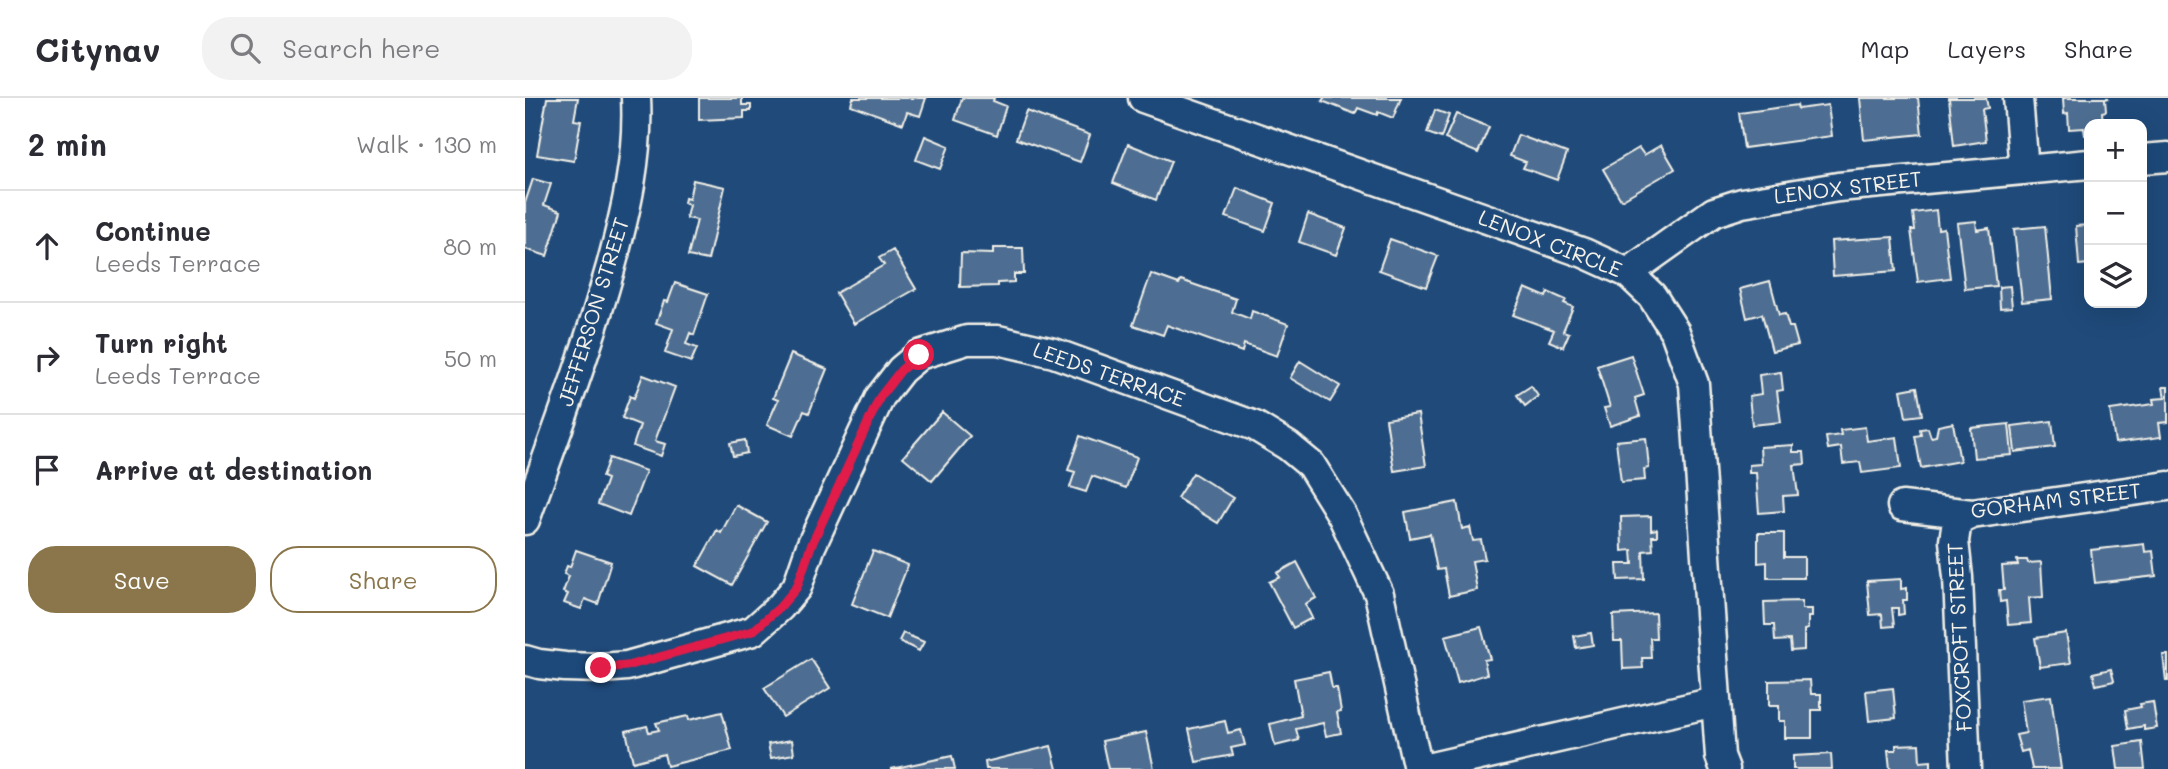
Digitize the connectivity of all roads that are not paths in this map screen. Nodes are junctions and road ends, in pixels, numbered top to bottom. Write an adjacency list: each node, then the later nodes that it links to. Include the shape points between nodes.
1 (636, 98): 12 (street, JEFFERSON STREET, via 638,128 628,202 593,330)
2 (1143, 98): 8 (street, LENOX CIRCLE, via 1584,253)
3 (2018, 98): 7 (street)
4 (2168, 157): 5 (street)
5 (2147, 159)
6 (2084, 164): 7 (street, LENOX STREET)
7 (2024, 170): 8 (street, LENOX STREET, via 1838,187 1742,203 1714,212)
8 (1628, 273): 14 (street, LENOX CIRCLE, via 1652,296 1675,332 1694,384)
9 (2168, 486): 11 (street, GORHAM STREET)
10 (1902, 506): 11 (street, GORHAM STREET)
11 (1972, 514): 17 (street, FOXCROFT STREET, via 1957,521 1954,541)
12 (525, 520)
13 (525, 660): 15 (street, LEEDS TERRACE, via 565,667 627,666 753,631 797,587 811,546 880,397 901,370 919,355 967,340 998,340 1054,353 1255,426 1311,465 1342,515 1379,594)
14 (1715, 702): 15 (street); 16 (street, LENOX CIRCLE)
15 (1421, 769)
16 (1725, 769)
17 (1966, 769)

